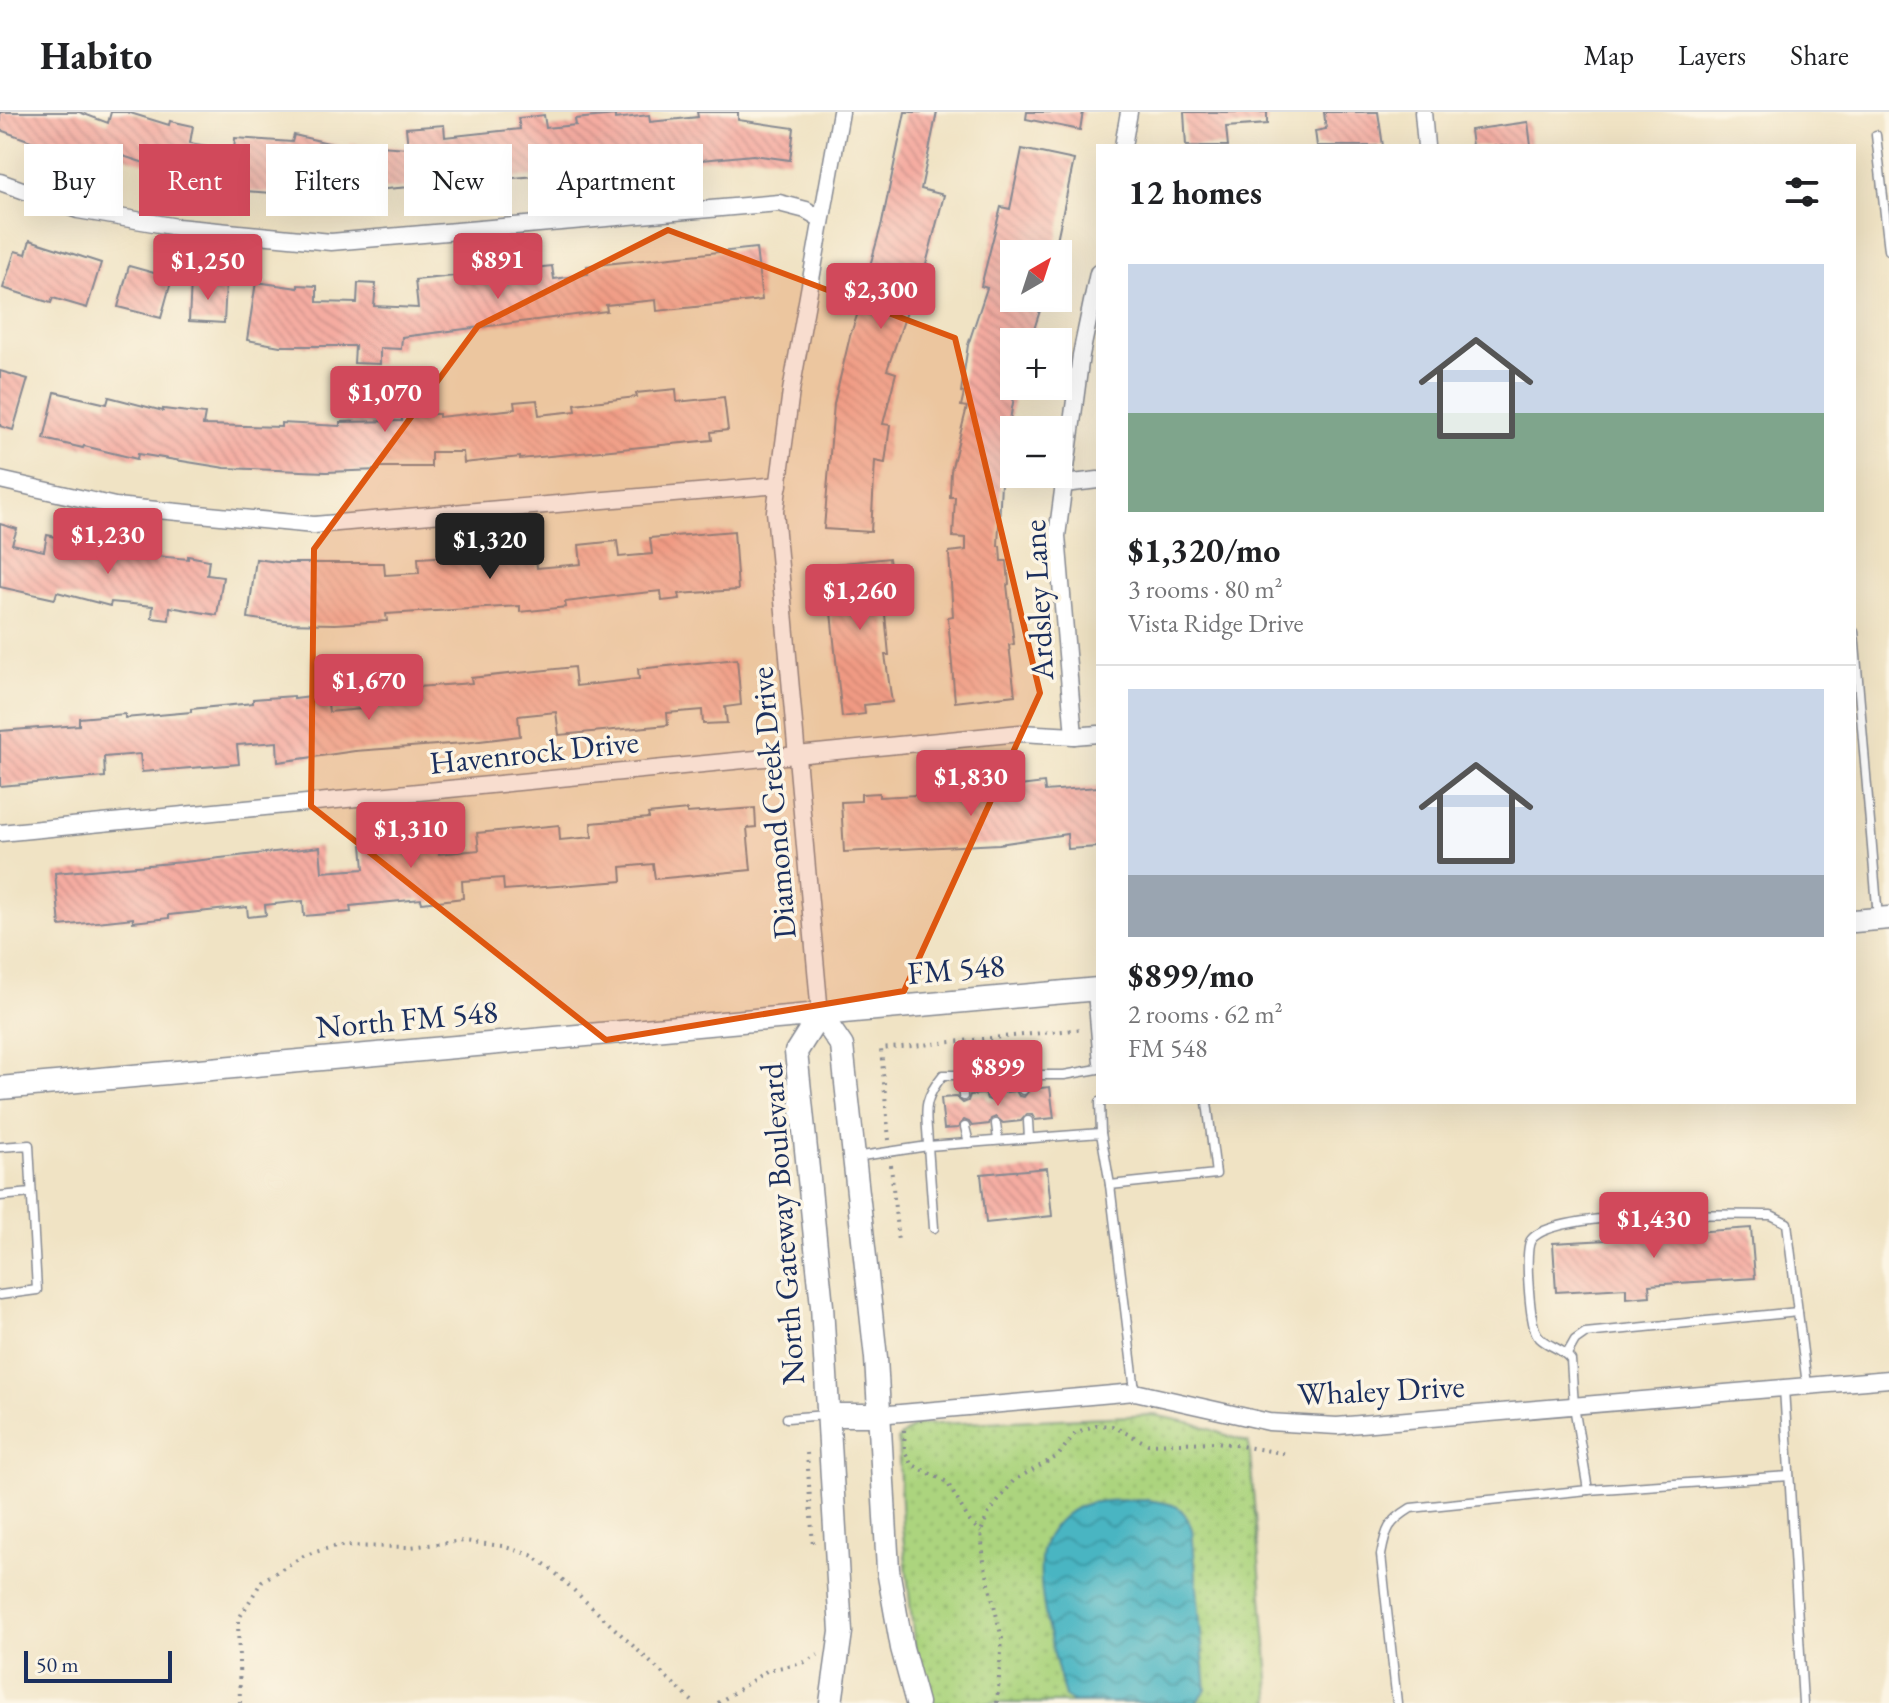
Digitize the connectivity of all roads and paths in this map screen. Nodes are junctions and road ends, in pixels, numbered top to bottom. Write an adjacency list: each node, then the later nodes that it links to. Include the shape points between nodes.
1 (841, 112): 8 (street, Diamond Creek Drive)
2 (1129, 112): 5 (street)
3 (1423, 112): 6 (street)
4 (1876, 135): 9 (lane)
5 (1123, 144)
6 (1426, 144)
7 (0, 182): 8 (street, via 78,210 177,227 331,242 779,203)
8 (821, 219): 15 (street, Diamond Creek Drive)
9 (1889, 250)
10 (1096, 283): 11 (street, Ardsley Lane)
11 (1072, 423)
12 (0, 480): 15 (street, via 115,506 314,525)
13 (1096, 480): 14 (street)
14 (1072, 483)
15 (779, 485): 20 (street, Diamond Creek Drive, via 775,511)
16 (1063, 488): 19 (street, Ardsley Lane, via 1057,536)
17 (1856, 681): 22 (lane)
18 (1096, 734): 19 (street, Havenrock Drive)
19 (1074, 736): 20 (street, Havenrock Drive, via 1020,733)
20 (797, 755): 21 (street, Havenrock Drive); 25 (street, Diamond Creek Drive)
21 (0, 833)
22 (1884, 918): 23 (main road)
23 (1856, 921)
24 (1095, 989): 25 (main road, FM 548 / FM 548); 26 (lane)
25 (820, 1014): 31 (main road, North FM 548 / FM 548); 46 (main road, via 842,1046); 60 (main road, North Gateway Boulevard, via 796,1052)
26 (1096, 1014)
27 (1096, 1069): 30 (lane)
28 (961, 1074): 29 (lane); 34 (lane); 44 (lane, via 943,1075 929,1092)
29 (989, 1075): 30 (lane); 33 (lane)
30 (1022, 1075): 32 (lane)
31 (0, 1088)
32 (1023, 1090)
33 (992, 1094)
34 (963, 1096)
35 (1100, 1104): 40 (lane)
36 (1207, 1104): 47 (lane, via 1216,1174)
37 (1028, 1121): 41 (lane)
38 (996, 1124): 42 (lane)
39 (965, 1127): 43 (lane)
40 (1101, 1133): 41 (lane); 47 (lane)
41 (1029, 1138): 42 (lane)
42 (998, 1140): 43 (lane)
43 (969, 1143): 44 (lane)
44 (928, 1146): 46 (lane); 50 (lane)
45 (0, 1147): 48 (lane, via 29,1145)
46 (854, 1158): 61 (main road)
47 (1110, 1185): 57 (lane)
48 (31, 1193): 49 (lane); 51 (lane, via 37,1290)
49 (0, 1196)
50 (934, 1228)
51 (0, 1295)
52 (1798, 1312): 53 (lane, via 1585,1333); 53 (lane, via 1787,1223 1771,1215 1629,1215 1541,1230 1530,1242 1526,1259 1535,1332); 55 (lane)
53 (1567, 1354): 58 (lane)
54 (1889, 1379): 55 (street, Whaley Drive)
55 (1807, 1386): 56 (street, Whaley Drive)
56 (1784, 1388): 58 (street, Whaley Drive); 65 (lane)
57 (1135, 1392): 58 (street, Whaley Drive, via 1269,1422 1337,1426); 59 (street, Whaley Drive)
58 (1574, 1406): 66 (lane)
59 (903, 1413): 61 (street, Whaley Drive); 67 (path, via 905,1452 911,1464 947,1482)
60 (829, 1415): 61 (main road); 62 (lane); 73 (main road, North Gateway Boulevard, via 841,1632)
61 (878, 1415): 74 (main road, via 888,1570)
62 (787, 1418)
63 (807, 1453): 68 (path)
64 (1288, 1454): 67 (path, via 1217,1442 1148,1444 1112,1426 1096,1425 1075,1433 1058,1456 1014,1480 997,1499)
65 (1789, 1476): 66 (lane); 77 (lane)
66 (1588, 1490): 76 (lane, via 1411,1508 1393,1519 1381,1555)
67 (981, 1532): 75 (path, via 1002,1639)
68 (813, 1548)
69 (820, 1653): 72 (path, via 803,1663 768,1670)
70 (240, 1703): 71 (path, via 238,1620 262,1581 305,1555 336,1546 464,1541 502,1546 549,1567)
71 (694, 1703)
72 (718, 1703)
73 (831, 1703)
74 (917, 1703)
75 (997, 1703)
76 (1397, 1703)
77 (1803, 1703)

